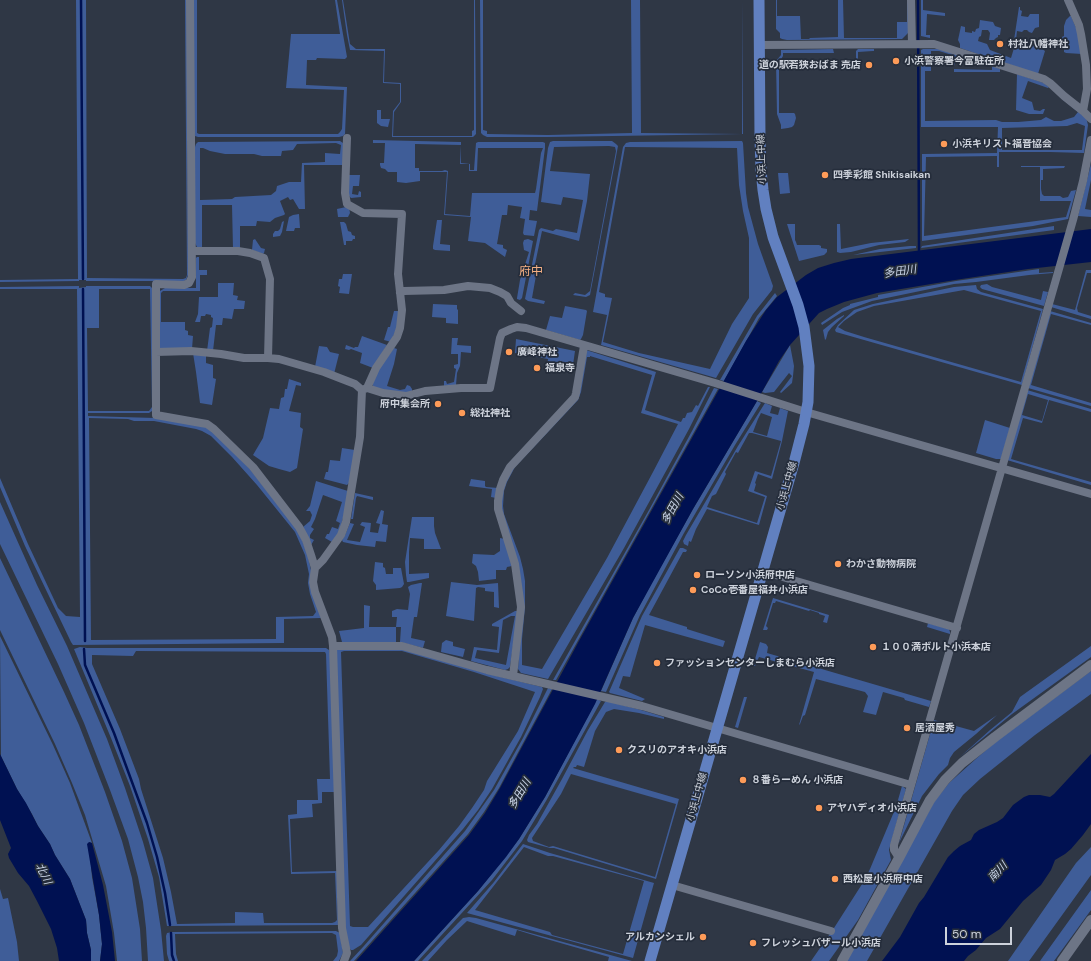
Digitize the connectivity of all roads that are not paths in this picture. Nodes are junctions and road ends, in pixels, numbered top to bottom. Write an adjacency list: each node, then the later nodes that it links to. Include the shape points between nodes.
1 (190, 0): 11 (street)
2 (759, 0): 6 (main road, 小浜上中線)
3 (911, 0): 5 (street)
4 (1068, 0): 7 (street, via 1080,30 1086,65 1087,89)
5 (916, 44): 6 (street); 7 (street, via 934,44 1038,76)
6 (760, 45): 18 (main road, 小浜上中線, via 763,190 773,237 802,318 806,338 809,378)
7 (1083, 111): 8 (street)
8 (1091, 119)
9 (347, 138): 12 (street, via 348,204 362,213 402,214 398,274)
10 (1091, 140): 19 (street, via 1083,181)
11 (192, 252): 15 (street, via 190,283 156,284); 16 (street, via 238,251 264,258 270,279)
12 (400, 293): 13 (street, via 468,286 490,288 507,296); 17 (street, via 402,317 397,338)
13 (521, 311)
14 (584, 346): 17 (street, via 517,327 502,333 490,388 461,388 406,396); 18 (street); 26 (street, via 575,397 510,467 500,489 498,509 515,564 521,607)
15 (156, 352): 16 (street, via 191,351 244,358); 21 (street, via 156,415 207,424 235,449 253,467 299,527)
16 (268, 358): 17 (street, via 291,362 336,376)
17 (365, 389): 21 (street, via 346,522 341,535)
18 (806, 412): 19 (street); 22 (main road, 小浜上中線, via 794,463)
19 (1002, 468): 20 (street); 23 (street)
20 (1091, 494)
21 (315, 568): 24 (street, via 315,592)
22 (762, 571): 23 (street); 27 (main road, 小浜上中線)
23 (957, 628): 28 (street)
24 (333, 646): 26 (street, via 402,646); 33 (street, via 342,928 347,953)
25 (1091, 666): 29 (street, via 995,737 945,780 930,800)
26 (513, 676): 27 (street, via 603,696)
27 (718, 728): 28 (street); 30 (main road, 小浜上中線)
28 (911, 785): 29 (street, via 894,845 894,850)
29 (900, 858): 35 (street)
30 (672, 885): 32 (street); 34 (main road, 小浜上中線)
31 (1091, 920): 36 (street)
32 (830, 931)
33 (344, 961)
34 (650, 961)
35 (842, 961)
36 (1062, 961)

